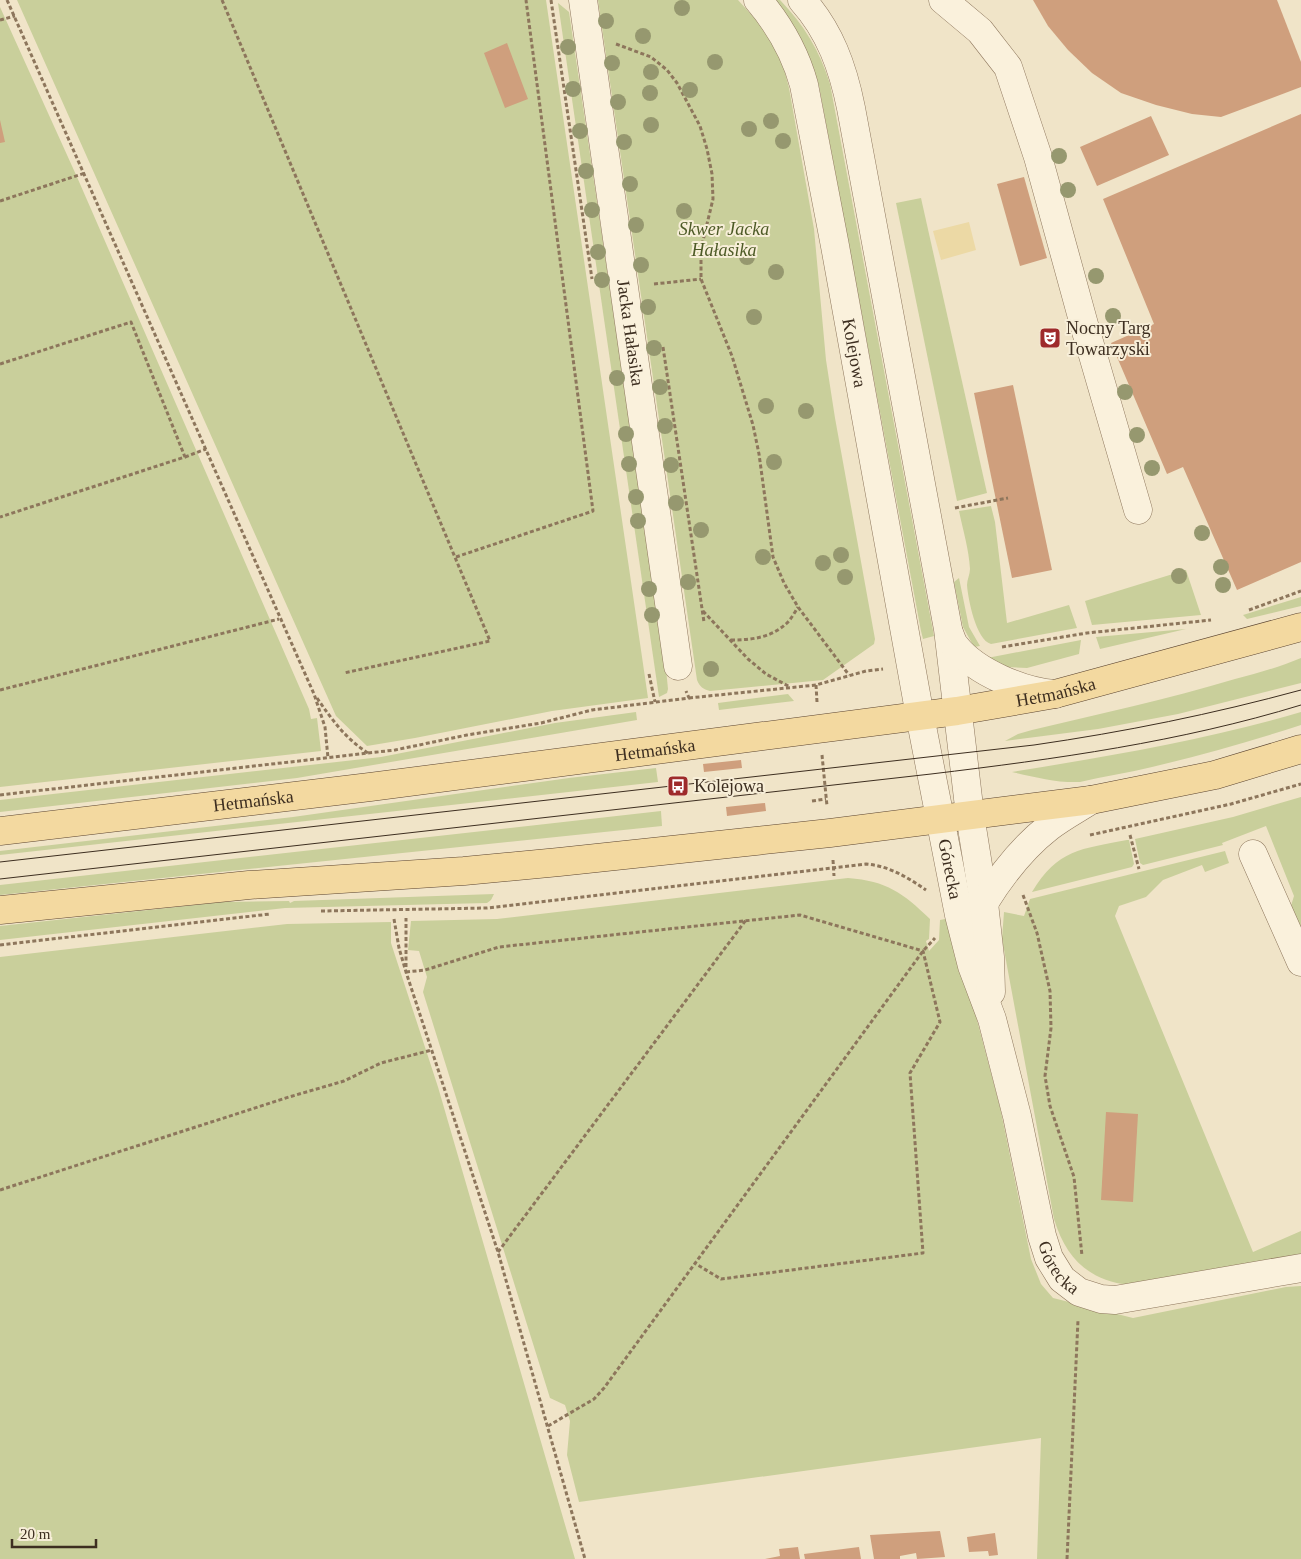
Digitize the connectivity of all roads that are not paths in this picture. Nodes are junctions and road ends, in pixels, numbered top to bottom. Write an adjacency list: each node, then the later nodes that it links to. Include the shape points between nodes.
1 (583, 0): 8 (street, Jacka Hałasika)
2 (758, 0): 11 (street, Kolejowa, via 784,34 804,85)
3 (802, 0): 7 (street, via 834,48 846,82)
4 (943, 0): 5 (street, via 980,31 1008,67 1038,157)
5 (1138, 510)
6 (1301, 627): 9 (main road, Hetmańska)
7 (948, 629): 9 (street, via 954,645 980,667 1034,691); 10 (street)
8 (678, 666)
9 (1055, 694): 10 (main road, Hetmańska)
10 (957, 710): 11 (main road, Hetmańska); 14 (street, Górecka)
11 (920, 716): 15 (street, Górecka); 16 (main road, Hetmańska)
12 (1301, 749): 13 (main road, via 1215,774)
13 (1091, 800): 14 (main road); 18 (street, via 1035,838)
14 (970, 815): 15 (main road); 18 (street, Górecka)
15 (939, 819): 19 (main road, via 541,864 249,885); 21 (street, Górecka, via 972,966)
16 (0, 831)
17 (1253, 854): 20 (street)
18 (984, 902): 21 (street, Górecka)
19 (0, 910)
20 (1301, 962)
21 (992, 1019): 22 (street, Górecka, via 1045,1247 1055,1270 1070,1286 1101,1299 1128,1299)
22 (1301, 1268)

